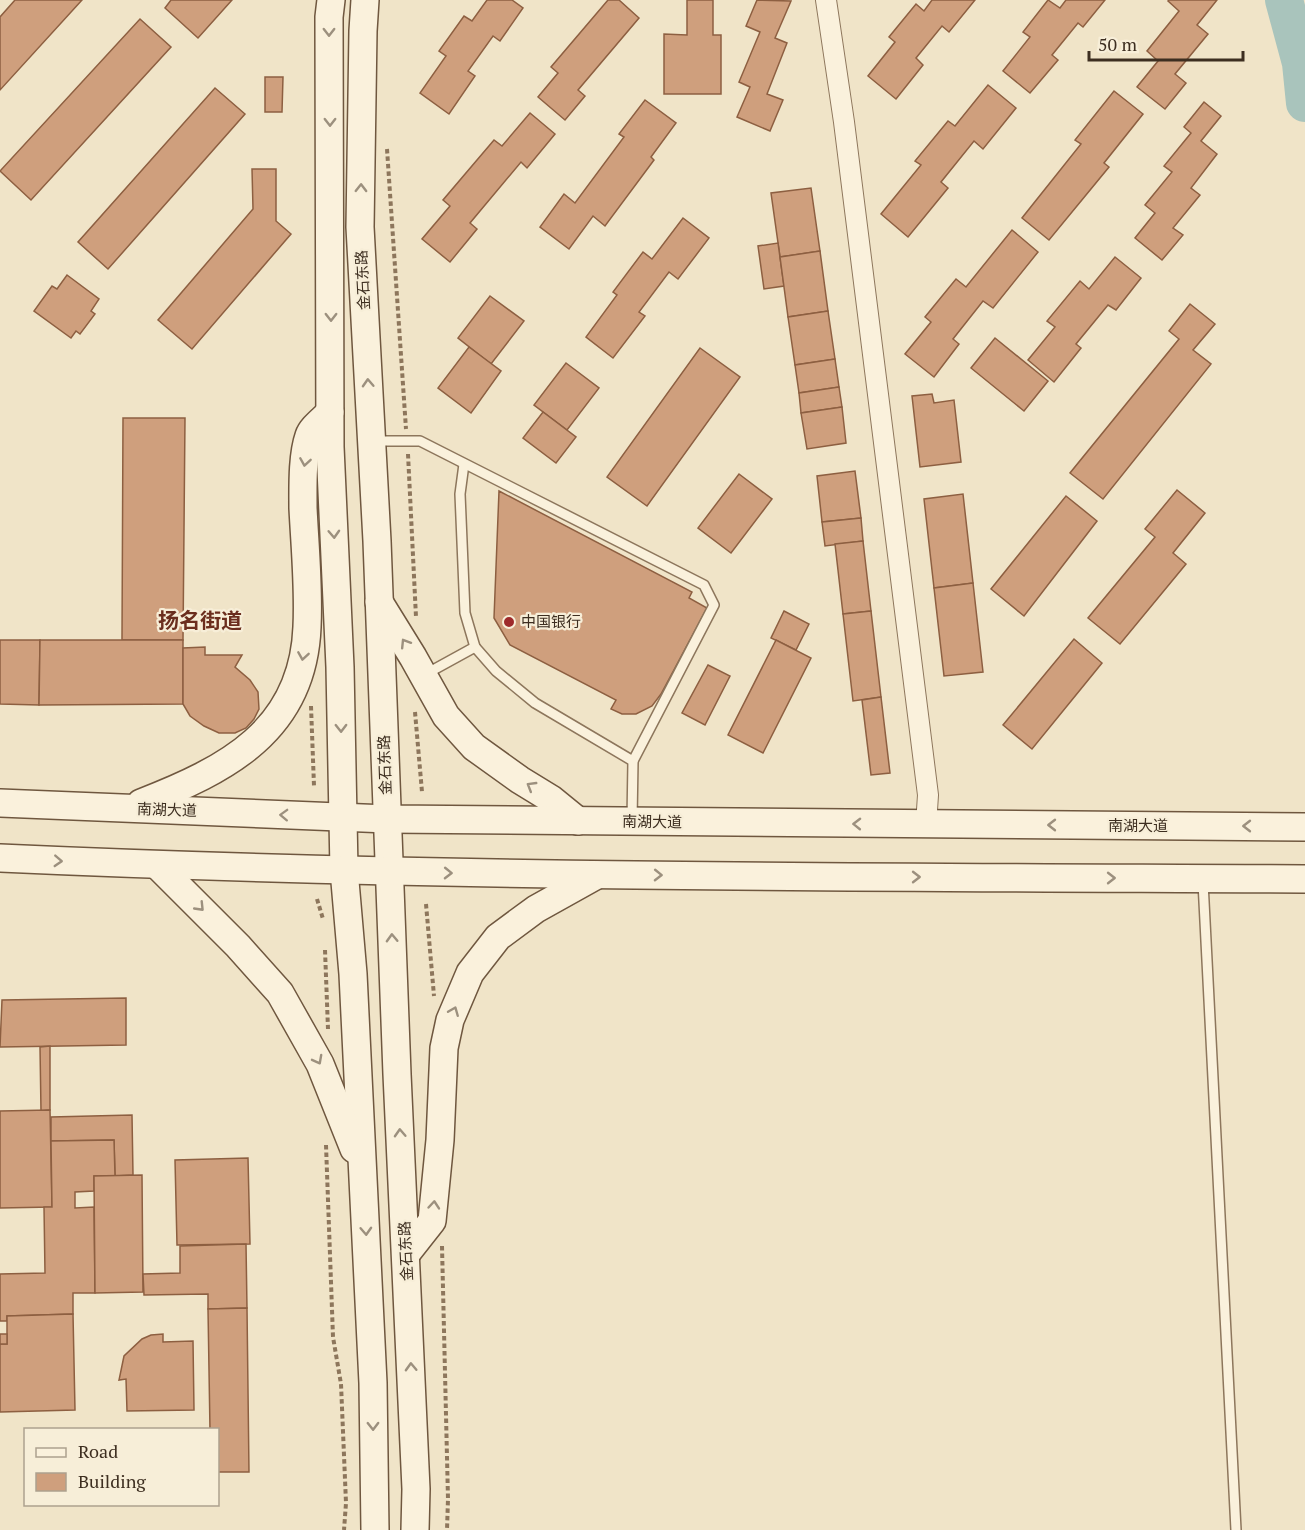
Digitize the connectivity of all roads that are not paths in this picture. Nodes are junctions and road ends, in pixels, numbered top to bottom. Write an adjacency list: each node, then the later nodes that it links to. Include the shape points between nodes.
1 (331, 0): 4 (main road, 金石东路, one-way to 4)
2 (366, 0): 5 (main road, 金石东路, one-way to 2, via 360,227)
3 (825, 0): 17 (street, via 844,122 928,795)
4 (330, 412): 12 (main road, one-way to 12, via 309,434 302,478 308,628 300,675 278,720 239,755 206,775); 13 (main road, 金石东路, one-way to 13)
5 (371, 441): 6 (lane, via 420,441); 7 (main road, 金石东路)
6 (464, 464): 8 (lane, via 460,494 465,613); 10 (lane, via 704,585 714,605)
7 (379, 602): 9 (main road, one-way to 7); 14 (main road, 金石东路)
8 (475, 647): 9 (lane); 10 (lane, via 496,671 535,703)
9 (423, 676): 15 (main road, one-way to 9, via 474,747 446,716)
10 (633, 761): 16 (lane)
11 (0, 803): 12 (main road, 南湖大道)
12 (127, 808): 13 (main road, 南湖大道, one-way to 12)
13 (343, 817): 14 (main road, 南湖大道); 21 (main road, 金石东路)
14 (387, 819): 15 (main road, 南湖大道); 22 (main road, 金石东路)
15 (578, 821): 16 (main road, 南湖大道)
16 (632, 822): 17 (main road, 南湖大道, one-way to 16)
17 (926, 825): 18 (main road, 南湖大道, one-way to 17)
18 (1305, 826)
19 (0, 858): 20 (main road, one-way to 20)
20 (158, 866): 21 (main road); 26 (main road, one-way to 26, via 280,993 320,1064)
21 (344, 870): 22 (main road); 26 (main road, 金石东路)
22 (389, 872): 23 (main road, one-way to 23); 27 (main road, 金石东路, one-way to 22)
23 (600, 874): 24 (main road, one-way to 24); 27 (main road, one-way to 23, via 432,1221 444,1048 450,1020 470,973 498,937 536,909)
24 (1202, 879): 25 (main road); 30 (lane)
25 (1305, 879)
26 (363, 1172): 28 (main road, 金石东路, one-way to 28)
27 (406, 1254): 29 (main road, 金石东路, one-way to 27)
28 (375, 1530)
29 (415, 1530)
30 (1236, 1530)

